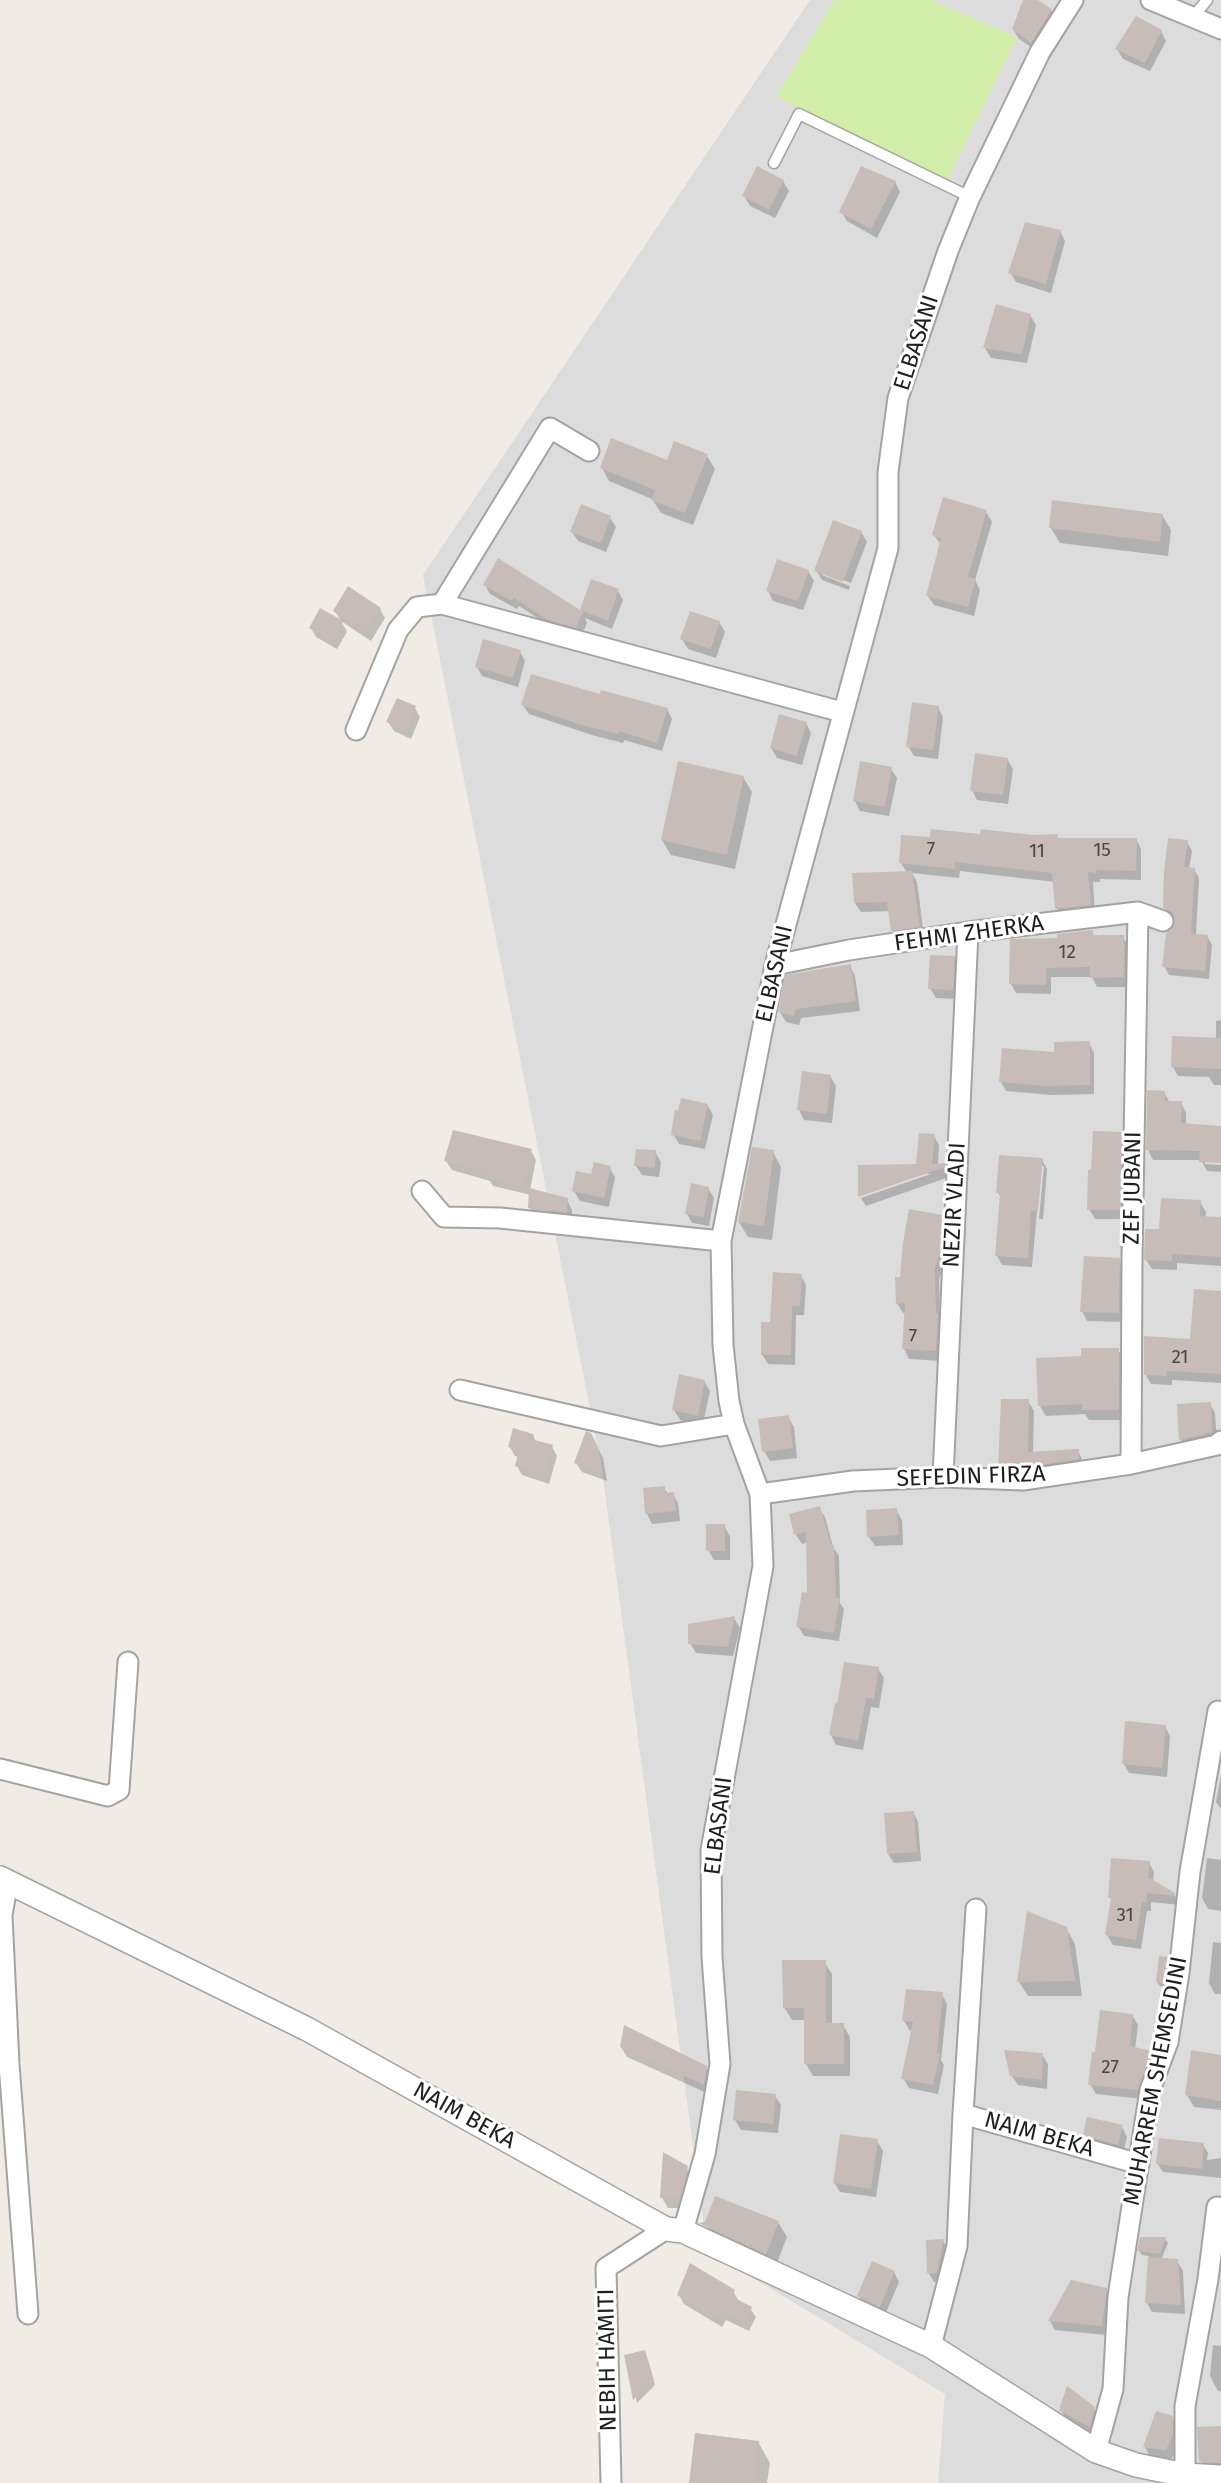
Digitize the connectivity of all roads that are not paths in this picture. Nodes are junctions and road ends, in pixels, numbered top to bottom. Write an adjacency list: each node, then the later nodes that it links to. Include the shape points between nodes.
1 (1073, 0): 7 (street, ELBASANI, via 1040,52)
2 (1151, 0): 4 (street)
3 (1207, 0): 4 (lane)
4 (1193, 17): 5 (street)
5 (1221, 29)
6 (774, 163): 7 (lane, via 799,114)
7 (970, 197): 10 (street, ELBASANI, via 898,398 888,472 888,548)
8 (589, 451): 9 (street, via 550,428)
9 (442, 604): 10 (street); 11 (street, via 417,607 398,630)
10 (842, 712): 15 (street, ELBASANI)
11 (356, 730)
12 (1138, 912): 13 (street, FEHMI ZHERKA); 14 (street, FEHMI ZHERKA); 21 (street, ZEF JUBANI)
13 (1163, 921)
14 (968, 932): 15 (street, FEHMI ZHERKA); 22 (street, NEZIR VLADI)
15 (775, 965): 17 (street, ELBASANI)
16 (422, 1191): 17 (street, via 443,1217 500,1218)
17 (721, 1241): 19 (street, ELBASANI, via 723,1345)
18 (460, 1390): 19 (street, via 661,1436)
19 (734, 1424): 23 (street, ELBASANI)
20 (1221, 1441): 21 (street, SEFEDIN FIRZA)
21 (1131, 1464): 22 (street, SEFEDIN FIRZA, via 1023,1480)
22 (943, 1477): 23 (street, SEFEDIN FIRZA, via 853,1481)
23 (760, 1494): 32 (street, ELBASANI, via 763,1566 710,1850 720,2064 705,2154)
24 (128, 1662): 26 (street, via 119,1790 108,1796)
25 (1218, 1711): 30 (street, MUHARREM SHEMSEDINI, via 1190,1872 1168,2042 1150,2090)
26 (0, 1769)
27 (4, 1880): 32 (street, NAIM BEKA, via 307,2029); 33 (street, via 9,2064)
28 (976, 1909): 29 (street)
29 (963, 2114): 30 (street, NAIM BEKA); 34 (street, NAIM BEKA, via 957,2246)
30 (1139, 2164): 35 (street, MUHARREM SHEMSEDINI, via 1118,2297 1113,2389)
31 (1217, 2207): 37 (street, via 1185,2406)
32 (675, 2230): 34 (street, NAIM BEKA); 38 (street, NEBIH HAMITI, via 606,2268)
33 (27, 2314)
34 (931, 2346): 35 (street, NAIM BEKA)
35 (1096, 2451): 37 (street, NAIM BEKA)
36 (1221, 2477): 37 (street, NAIM BEKA)
37 (1192, 2479)
38 (611, 2483)

